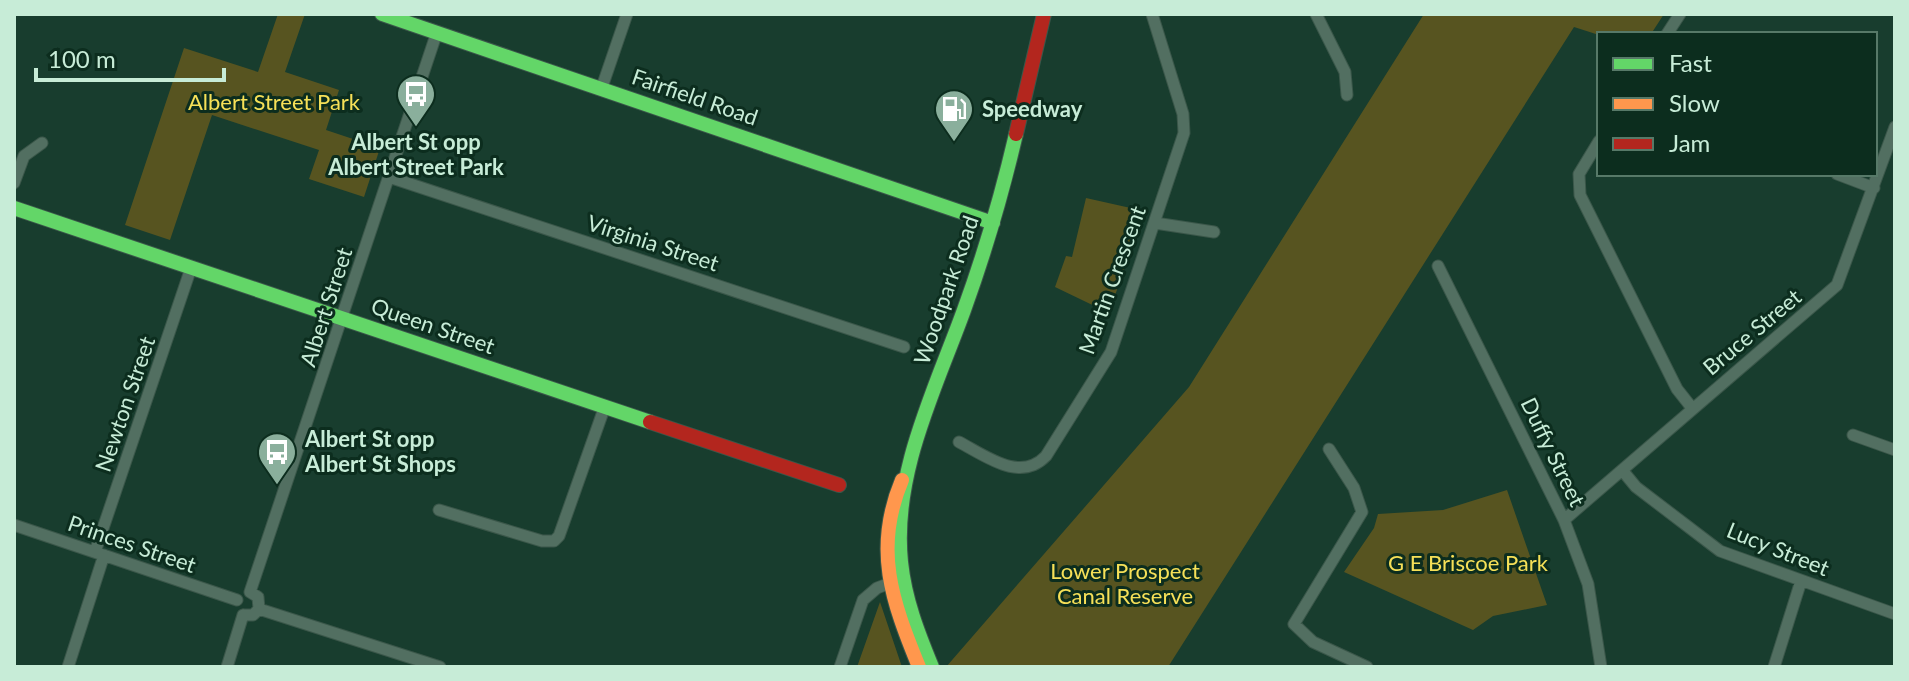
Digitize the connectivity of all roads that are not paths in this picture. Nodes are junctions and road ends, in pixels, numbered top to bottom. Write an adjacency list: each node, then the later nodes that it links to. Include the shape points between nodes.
1 (382, 14): 7 (main road, Fairfield Road)
2 (627, 14): 9 (street)
3 (1044, 14): 19 (main road, Woodpark Road)
4 (1152, 14): 20 (street, Martin Crescent, via 1185,124)
5 (1316, 14): 10 (street, via 1342,64)
6 (1680, 14): 8 (street)
7 (437, 32): 9 (main road, Fairfield Road); 15 (street, Albert Street)
8 (1668, 32)
9 (602, 87): 19 (main road, Fairfield Road)
10 (1347, 95)
11 (1895, 127): 17 (street, Bruce Street)
12 (42, 143): 16 (street, via 24,156)
13 (1597, 144): 27 (street, via 1579,174 1580,195 1677,389)
14 (1842, 176): 17 (street)
15 (389, 177): 24 (street, Albert Street); 25 (street, Virginia Street)
16 (14, 183)
17 (1874, 188): 27 (street, Bruce Street, via 1837,285)
18 (14, 208): 23 (main road, Queen Street)
19 (993, 223): 38 (main road, Woodpark Road, via 904,477)
20 (1155, 223): 21 (street); 29 (street, Martin Crescent, via 1111,352 1046,456 1033,467 1013,468)
21 (1214, 232)
22 (1438, 266): 35 (street, Duffy Street)
23 (191, 268): 24 (main road, Queen Street); 37 (street, Newton Street)
24 (344, 319): 26 (main road, Queen Street); 40 (street, Albert Street)
25 (904, 347)
26 (605, 406): 33 (main road, Queen Street); 34 (street, via 554,541)
27 (1692, 408): 32 (street, Bruce Street)
28 (1853, 435): 31 (street)
29 (959, 442)
30 (1329, 449): 51 (street, via 1354,488 1362,512 1294,624 1313,642)
31 (1895, 450)
32 (1622, 470): 35 (street, Bruce Street); 39 (street, Lucy Street, via 1636,487 1720,551)
33 (839, 485)
34 (439, 510)
35 (1564, 520): 52 (street, Duffy Street, via 1588,584)
36 (14, 525): 37 (street, Princes Street)
37 (100, 554): 41 (street, Princes Street); 45 (street, Newton Street)
38 (895, 581): 48 (street, via 863,600); 49 (main road); 50 (main road)
39 (1801, 581): 43 (street, Lucy Street); 53 (street)
40 (250, 592): 41 (street); 42 (street, via 260,601)
41 (237, 600): 44 (street)
42 (259, 609): 44 (street); 47 (street)
43 (1895, 614)
44 (243, 615): 46 (street)
45 (68, 667)
46 (227, 667)
47 (440, 667)
48 (840, 667)
49 (919, 667)
50 (932, 667)
51 (1367, 667)
52 (1601, 667)
53 (1774, 667)

